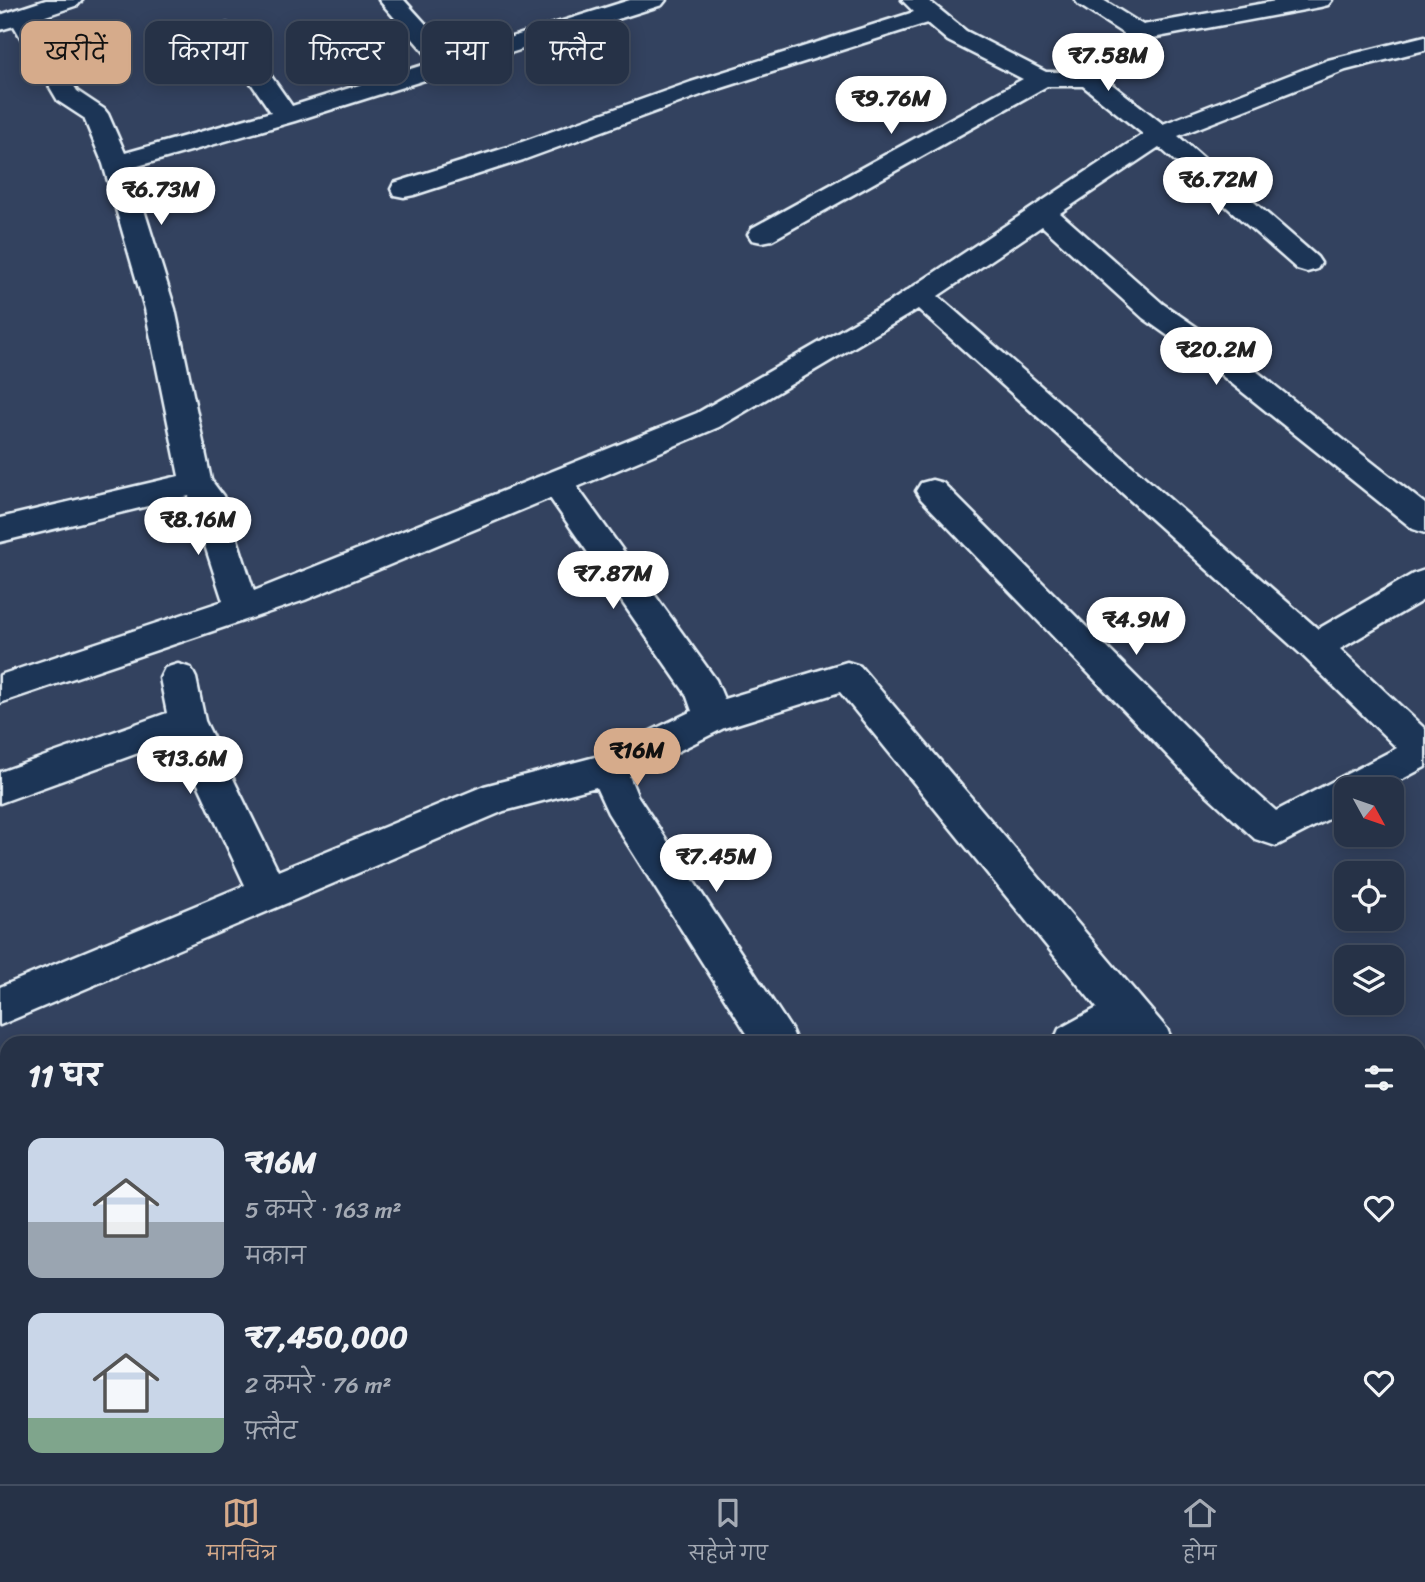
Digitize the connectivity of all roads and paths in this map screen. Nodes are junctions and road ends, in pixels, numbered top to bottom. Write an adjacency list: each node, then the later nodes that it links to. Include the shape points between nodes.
1 (71, 0): 7 (street)
2 (391, 0): 9 (street)
3 (654, 0): 11 (street)
4 (1087, 0): 8 (street)
5 (1320, 0): 8 (street)
6 (923, 7): 13 (street, via 957,36); 19 (street)
7 (10, 20): 18 (street, via 67,96 94,114)
8 (1139, 33): 14 (street)
9 (422, 35)
10 (1425, 43): 17 (street, via 1337,65)
11 (512, 45)
12 (422, 73): 16 (street)
13 (1042, 79): 14 (street); 21 (street)
14 (1089, 79): 17 (street)
15 (264, 84): 16 (street)
16 (286, 116): 18 (street)
17 (1160, 134): 20 (street); 22 (street)
18 (116, 164): 24 (street, via 160,309)
19 (404, 189)
20 (1043, 212): 23 (street); 27 (street, via 1153,311 1216,355)
21 (762, 234)
22 (1307, 263)
23 (920, 295): 25 (street, via 708,420); 31 (street)
24 (196, 483): 28 (street); 30 (street, via 207,496)
25 (557, 483): 30 (street, via 293,592); 34 (street, via 702,690)
26 (932, 491): 40 (street, via 1207,772 1269,828 1276,830)
27 (1425, 521)
28 (0, 530)
29 (1425, 583): 31 (street)
30 (242, 608): 33 (street)
31 (1315, 647): 36 (street)
32 (178, 678): 35 (street)
33 (0, 689)
34 (712, 717): 37 (street); 43 (street, via 847,676)
35 (187, 721): 39 (street); 41 (street)
36 (1424, 750): 38 (street)
37 (608, 769): 41 (street, via 497,797); 44 (street, via 621,802)
38 (1373, 777)
39 (0, 788)
40 (1334, 799)
41 (268, 891): 42 (street)
42 (0, 1006)
43 (1139, 1028): 45 (street)
44 (771, 1036)
45 (1104, 1036)

